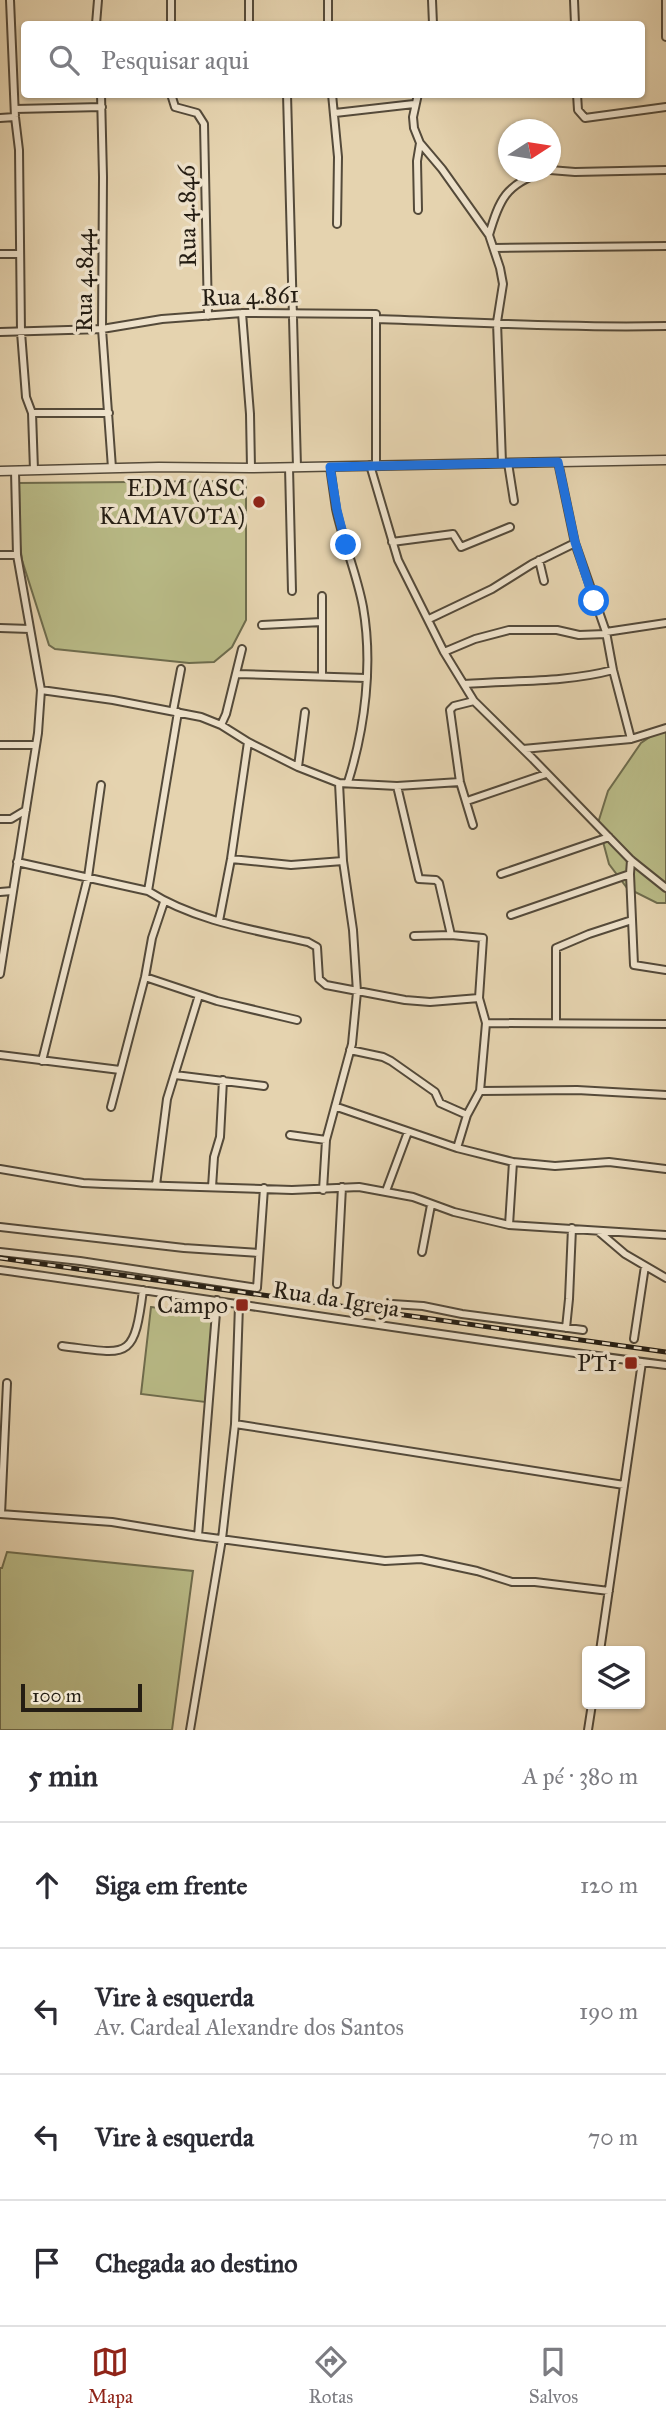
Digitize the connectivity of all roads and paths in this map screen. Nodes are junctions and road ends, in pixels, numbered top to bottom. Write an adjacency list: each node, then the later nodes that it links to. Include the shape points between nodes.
1 (10, 0): 16 (street)
2 (98, 0): 9 (street)
3 (171, 0): 10 (street)
4 (249, 0): 11 (street)
5 (328, 0): 12 (street)
6 (432, 0): 13 (street)
7 (574, 0): 14 (street)
8 (666, 0): 17 (street)
9 (96, 21)
10 (171, 21)
11 (249, 21)
12 (328, 21)
13 (433, 21)
14 (575, 21)
15 (0, 23): 16 (street)
16 (10, 23): 27 (street)
17 (666, 37)
18 (101, 98): 25 (street, Rua 4.844)
19 (172, 98): 44 (street, Rua 4.846, via 175,107 201,116 205,137)
20 (287, 98): 43 (street)
21 (333, 98): 28 (street)
22 (416, 98): 24 (street)
23 (577, 98): 26 (street, via 578,110 585,118)
24 (414, 104): 28 (street); 31 (street, via 414,128)
25 (102, 107): 27 (street); 48 (street, Rua 4.844)
26 (666, 107)
27 (15, 108): 29 (street)
28 (335, 113): 36 (street)
29 (15, 117): 30 (street); 41 (street)
30 (0, 118)
31 (420, 143): 35 (street); 37 (street)
32 (666, 170): 33 (street)
33 (561, 171)
34 (520, 182): 37 (street, via 497,207)
35 (418, 210)
36 (337, 224)
37 (489, 235): 39 (street)
38 (666, 246): 39 (street)
39 (494, 248): 46 (street, via 503,284)
40 (0, 254): 41 (street)
41 (19, 254): 50 (street)
42 (242, 313): 43 (street, Rua 4.861); 44 (street, Rua 4.861); 60 (street)
43 (292, 313): 45 (street, Rua 4.861, via 376,314); 57 (street)
44 (208, 316): 48 (street, Rua 4.861)
45 (376, 319): 46 (street, Rua 4.861); 56 (street)
46 (498, 322): 47 (street, Rua 4.861); 55 (street)
47 (666, 326)
48 (102, 329): 50 (street, Rua 4.861); 52 (street, Rua 4.844)
49 (0, 332): 50 (street, Rua 4.861)
50 (21, 332): 51 (street, via 26,397)
51 (32, 413): 52 (street); 61 (street)
52 (109, 413): 59 (street, Rua 4.844)
53 (666, 460): 54 (street)
54 (558, 462): 55 (street); 67 (street)
55 (505, 463): 56 (street); 64 (street)
56 (373, 465): 58 (street); 66 (street)
57 (293, 467): 58 (street); 60 (street); 72 (street)
58 (330, 467): 87 (street, via 363,608)
59 (112, 468): 60 (street); 61 (street)
60 (251, 468)
61 (34, 470): 63 (street)
62 (0, 471): 63 (street)
63 (15, 471): 69 (street)
64 (514, 501)
65 (510, 527): 66 (street, via 461,547 453,534)
66 (392, 542): 74 (street)
67 (575, 542): 70 (street); 80 (street)
68 (0, 555): 69 (street)
69 (17, 555): 79 (street)
70 (539, 560): 71 (street); 74 (street)
71 (544, 581)
72 (292, 591)
73 (322, 596): 75 (street)
74 (429, 619): 82 (street)
75 (322, 622): 77 (street); 86 (street)
76 (666, 623): 80 (street)
77 (262, 625)
78 (0, 628): 79 (street)
79 (30, 629): 89 (street)
80 (606, 633): 82 (street, via 509,630); 84 (street)
81 (242, 649): 85 (street)
82 (444, 652): 88 (street)
83 (181, 668): 91 (street)
84 (613, 670): 88 (street, via 562,680); 95 (street)
85 (236, 674): 86 (street); 93 (street)
86 (322, 676): 87 (street)
87 (366, 678): 102 (street)
88 (464, 684): 90 (street)
89 (41, 690): 91 (street); 98 (street)
90 (474, 701): 99 (street); 103 (street, via 450,710)
91 (175, 712): 93 (street); 124 (street)
92 (305, 712): 100 (street)
93 (221, 724): 96 (street)
94 (666, 728): 95 (street)
95 (631, 739): 99 (street)
96 (248, 742): 100 (street); 114 (street)
97 (0, 745): 98 (street)
98 (36, 745): 108 (street)
99 (523, 749): 101 (street)
100 (298, 767): 104 (street)
101 (546, 774): 107 (street); 113 (street)
102 (348, 782): 104 (street); 106 (street)
103 (460, 782): 106 (street); 107 (street)
104 (339, 783): 116 (street)
105 (102, 785): 120 (street)
106 (397, 786): 129 (street, via 419,879 439,883)
107 (467, 801): 111 (street)
108 (26, 810): 110 (street); 112 (street)
109 (0, 819): 110 (street)
110 (11, 819): 112 (street)
111 (473, 825)
112 (23, 834): 117 (street)
113 (609, 837): 115 (street); 118 (street)
114 (231, 859): 116 (street, via 291,865); 128 (street)
115 (631, 860): 119 (street); 121 (street)
116 (343, 861): 134 (street)
117 (17, 862): 120 (street); 123 (street)
118 (501, 874)
119 (630, 874): 126 (street); 127 (street)
120 (88, 877): 124 (street); 143 (street)
121 (666, 888)
122 (0, 891): 123 (street)
123 (12, 891): 132 (street)
124 (148, 891): 125 (street)
125 (164, 902): 128 (street); 133 (street)
126 (511, 915)
127 (632, 920): 131 (street, via 634,965); 139 (street, via 556,948)
128 (219, 921): 134 (street, via 314,944 321,981)
129 (451, 935): 130 (street); 136 (street, via 483,938)
130 (414, 936)
131 (666, 970)
132 (0, 974)
133 (145, 977): 135 (street); 144 (street)
134 (357, 992): 136 (street, via 430,1002); 141 (street)
135 (199, 995): 137 (street); 145 (street)
136 (479, 998): 138 (street)
137 (297, 1020)
138 (486, 1023): 139 (street); 148 (street)
139 (556, 1023): 140 (street)
140 (666, 1024)
141 (350, 1050): 151 (street); 152 (street, via 391,1061 430,1088 440,1103)
142 (0, 1055): 143 (street)
143 (42, 1061): 144 (street)
144 (120, 1070): 150 (street)
145 (175, 1075): 146 (street); 160 (street, via 167,1099)
146 (223, 1080): 147 (street); 161 (street)
147 (264, 1086)
148 (480, 1091): 149 (street); 152 (street)
149 (666, 1095)
150 (111, 1107)
151 (337, 1107): 153 (street); 155 (street)
152 (467, 1115): 156 (street)
153 (408, 1132): 156 (street); 165 (street)
154 (290, 1135): 155 (street)
155 (326, 1140): 164 (street)
156 (457, 1148): 157 (street)
157 (513, 1162): 159 (street, via 555,1166 609,1162); 167 (street)
158 (0, 1169): 160 (street, via 83,1183)
159 (666, 1169)
160 (156, 1185): 161 (street)
161 (212, 1187): 163 (street)
162 (342, 1187): 164 (street); 165 (street); 178 (street)
163 (264, 1188): 164 (street); 174 (street)
164 (323, 1190)
165 (386, 1191): 166 (street)
166 (431, 1205): 167 (street); 173 (street)
167 (509, 1225): 169 (street)
168 (0, 1227): 174 (street)
169 (572, 1228): 170 (street); 183 (street)
170 (598, 1231): 171 (street); 175 (street)
171 (666, 1235)
172 (0, 1252): 174 (street, Rua da Igreja, via 257,1288)
173 (422, 1252)
174 (259, 1254)
175 (645, 1266): 177 (street); 185 (street)
176 (0, 1270): 179 (street, Rua da Igreja)
177 (666, 1278)
178 (337, 1284)
179 (143, 1290): 180 (street, Rua da Igreja); 186 (street, via 136,1330 127,1347 114,1352)
180 (217, 1300): 182 (street, Rua da Igreja); 193 (street)
181 (392, 1304): 183 (street)
182 (239, 1305): 187 (street, Rua da Igreja); 190 (street)
183 (566, 1328): 184 (street)
184 (583, 1330)
185 (634, 1339)
186 (62, 1346)
187 (642, 1362): 188 (street, Rua da Igreja); 191 (street)
188 (666, 1365)
189 (7, 1383): 192 (street)
190 (235, 1424): 191 (street); 194 (street)
191 (624, 1485): 195 (street)
192 (1, 1514): 193 (street, via 112,1522)
193 (198, 1536): 194 (street)
194 (222, 1539): 195 (street, via 385,1561 421,1559 512,1582); 198 (street)
195 (609, 1591): 196 (street)
196 (601, 1646)
197 (591, 1709): 199 (street)
198 (190, 1730)
199 (588, 1730)

